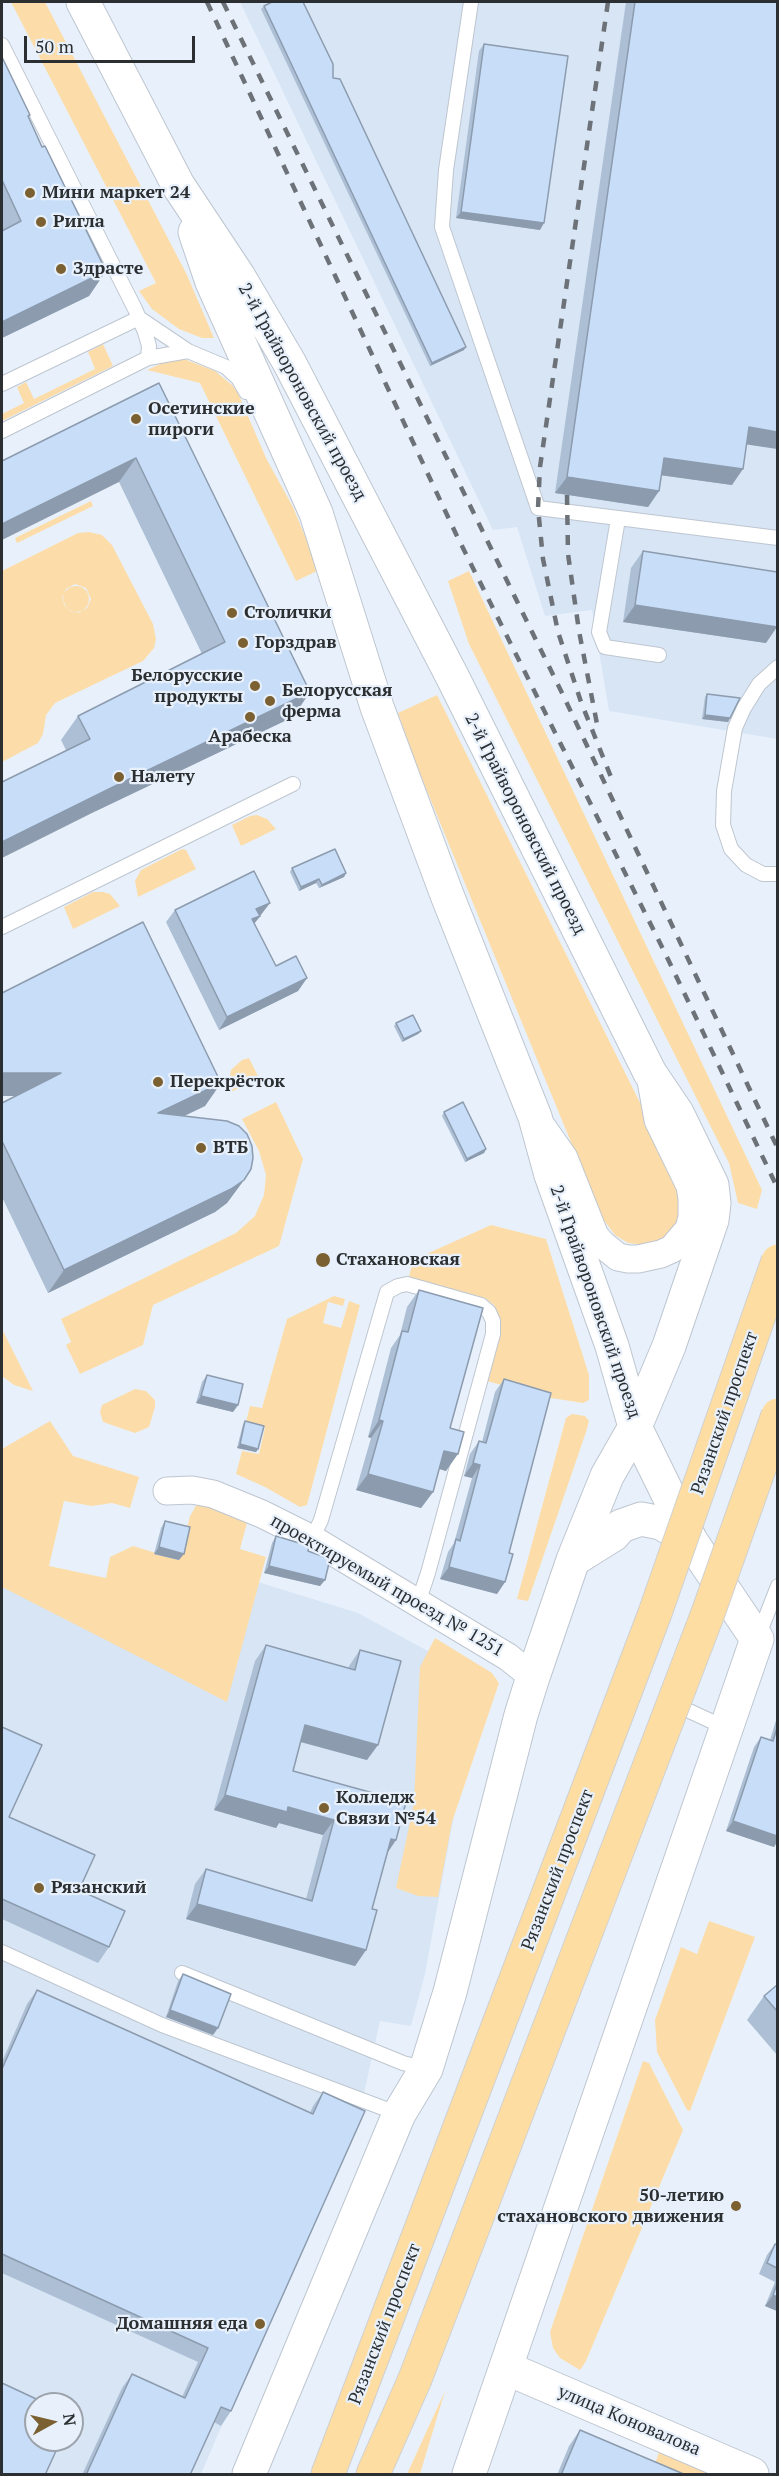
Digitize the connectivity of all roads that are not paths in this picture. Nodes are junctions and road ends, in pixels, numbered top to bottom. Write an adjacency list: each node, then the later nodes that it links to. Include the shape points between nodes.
1 (83, 2): 4 (main road, 2-й Грайвороновский проезд)
2 (471, 2): 11 (lane, via 446,170 442,227 538,508)
3 (2, 45): 5 (lane)
4 (178, 185): 10 (main road, 2-й Грайвороновский проезд, via 212,282); 18 (main road, 2-й Грайвороновский проезд, via 290,362)
5 (139, 318): 6 (lane); 7 (lane, via 149,346); 8 (lane)
6 (188, 351): 7 (lane); 10 (lane, via 226,367 238,378 252,403)
7 (148, 358): 9 (lane)
8 (2, 384)
9 (2, 430)
10 (281, 433): 19 (main road, 2-й Грайвороновский проезд, via 316,513 381,718)
11 (618, 519): 12 (lane); 13 (lane, via 599,632 604,647)
12 (777, 538)
13 (659, 655)
14 (777, 667): 16 (lane, via 759,684 735,728 724,791 723,825 731,849 746,865 764,874)
15 (293, 784): 17 (lane)
16 (777, 874)
17 (2, 927)
18 (650, 1073): 19 (street, via 658,1120 690,1186 692,1199 689,1229 672,1249 661,1254 628,1259 618,1257 602,1244 595,1236 564,1158); 22 (main road, 2-й Грайвороновский проезд, via 677,1113 712,1185 714,1203 712,1220 669,1346)
19 (535, 1117): 22 (main road, 2-й Грайвороновский проезд)
20 (777, 1261): 39 (main road, Рязанский проспект, bridge, via 655,1613)
21 (777, 1415): 40 (main road, bridge, via 708,1613 416,2379)
22 (635, 1427): 25 (main road); 26 (main road, via 608,1476)
23 (167, 1491): 24 (street, проектируемый проезд № 1251, via 213,1494)
24 (312, 1539): 28 (street, проектируемый проезд № 1251); 28 (lane, via 321,1520 387,1292 407,1284 481,1305 493,1321 493,1334)
25 (691, 1541): 26 (main road, via 661,1523 641,1519 621,1526); 29 (main road)
26 (573, 1560): 30 (main road)
27 (776, 1594): 29 (lane)
28 (418, 1603): 30 (street, проектируемый проезд № 1251, via 508,1657)
29 (757, 1639): 32 (main road)
30 (533, 1677): 35 (main road)
31 (687, 1710): 32 (lane)
32 (726, 1728): 37 (main road)
33 (2, 1952): 36 (lane, via 162,2025)
34 (182, 1973): 35 (lane)
35 (426, 2069): 36 (main road)
36 (399, 2114): 38 (main road)
37 (506, 2368): 41 (main road); 42 (main road, улица Коновалова)
38 (249, 2475)
39 (328, 2475)
40 (373, 2475)
41 (469, 2475)
42 (752, 2475)

